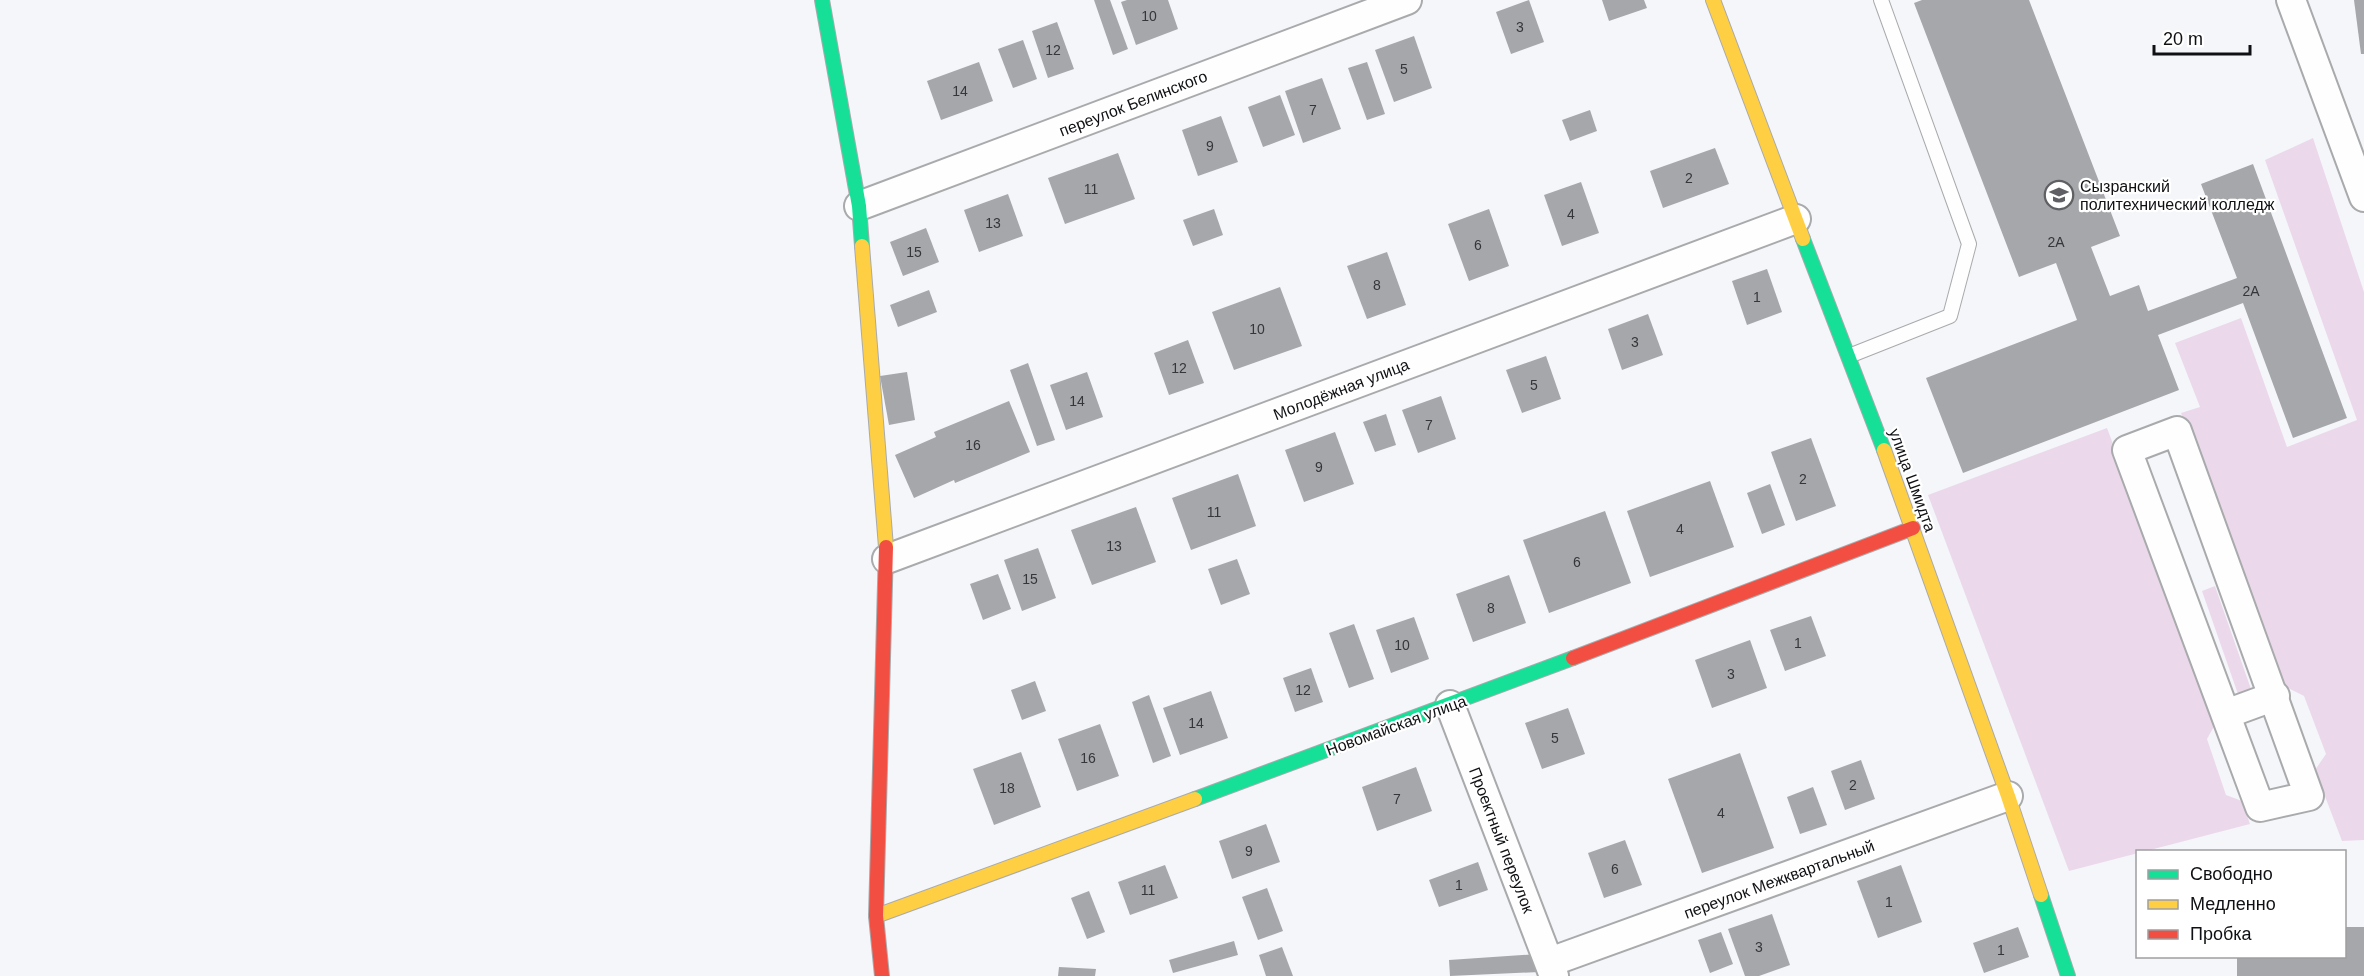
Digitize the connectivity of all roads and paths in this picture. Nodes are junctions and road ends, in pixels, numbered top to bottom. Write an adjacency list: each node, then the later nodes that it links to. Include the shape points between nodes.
1 (822, 0): 7 (street)
2 (1407, 0): 7 (street, переулок Белинского)
3 (1713, 0): 8 (street, улица Шмидта)
4 (1881, 0): 9 (lane, via 1969,244 1950,316)
5 (2290, 0): 6 (street)
6 (2364, 197)
7 (859, 206): 11 (street)
8 (1796, 219): 9 (street, улица Шмидта); 11 (street, Молодёжная улица)
9 (1849, 356): 10 (street, улица Шмидта)
10 (1913, 528): 13 (street, Новомайская улица); 15 (street, улица Шмидта)
11 (886, 559): 16 (street)
12 (2275, 696): 14 (street); 14 (street, via 2309,796 2260,807); 14 (street, via 2177,431 2127,450)
13 (1450, 705): 16 (street, Новомайская улица); 17 (street, Проектный переулок)
14 (2226, 714)
15 (2008, 796): 17 (street, переулок Межквартальный); 19 (street, улица Шмидта)
16 (876, 916): 18 (street)
17 (1552, 969)
18 (882, 976)
19 (2068, 976)

